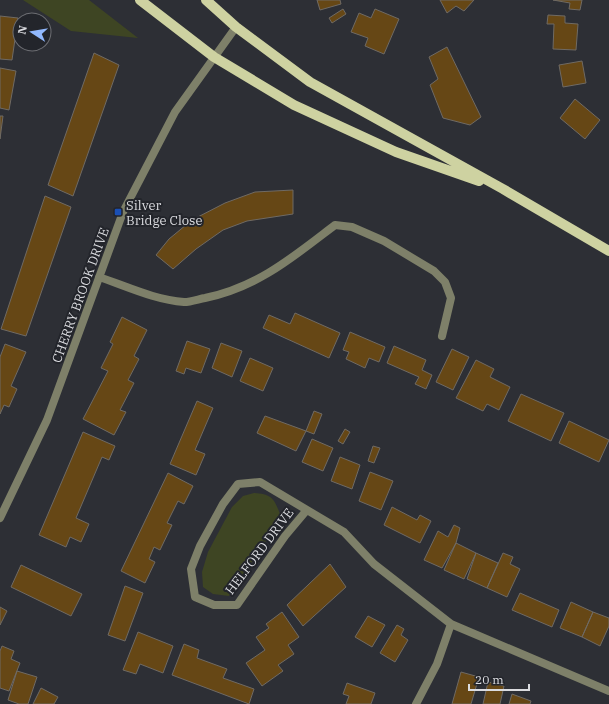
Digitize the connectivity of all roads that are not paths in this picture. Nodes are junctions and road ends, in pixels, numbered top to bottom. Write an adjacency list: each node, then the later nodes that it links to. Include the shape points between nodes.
1 (140, 0): 4 (main road)
2 (206, 0): 3 (main road)
3 (236, 27): 4 (street, CHERRY BROOK DRIVE); 5 (main road, via 310,82)
4 (214, 57): 5 (main road, via 294,105 396,152); 7 (street, CHERRY BROOK DRIVE, via 175,112 143,172 123,212)
5 (503, 189): 6 (main road)
6 (609, 251)
7 (99, 278): 8 (street, via 185,302 250,284 280,266 335,226 352,228 384,241 434,271 445,282 451,298); 10 (street, CHERRY BROOK DRIVE, via 47,420)
8 (442, 336)
9 (306, 511): 9 (street, HELFORD DRIVE, via 285,536 237,605 214,605 195,597 191,569 200,546 223,504 238,484 260,482); 11 (street, HELFORD DRIVE, via 344,532 374,564)
10 (0, 518)
11 (451, 624): 12 (street, HELFORD DRIVE); 13 (street, via 437,664)
12 (609, 691)
13 (416, 704)

